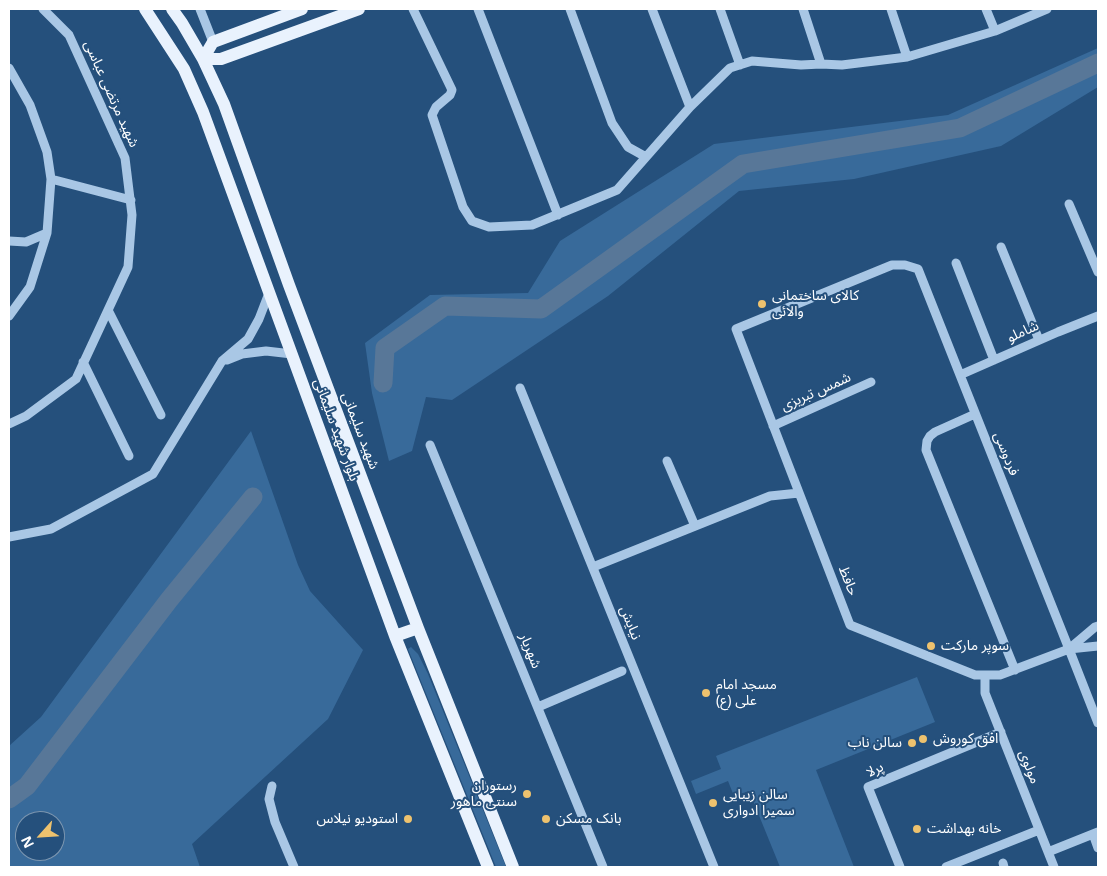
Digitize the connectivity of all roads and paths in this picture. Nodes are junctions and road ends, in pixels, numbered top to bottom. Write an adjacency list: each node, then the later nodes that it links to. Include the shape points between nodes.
1 (43, 9): 27 (street, شهید مرتضی عباسی, via 69,36 125,158)
2 (145, 9): 35 (main road, بلوار شهید سلیمانی, via 184,70 203,112)
3 (172, 9): 20 (main road, شهید سلیمانی)
4 (200, 9): 17 (street)
5 (302, 9): 17 (main road)
6 (359, 9): 18 (main road)
7 (413, 9): 29 (street, via 452,90 432,114 463,207 472,221 489,227 532,225)
8 (478, 9): 29 (street)
9 (570, 9): 25 (street, via 612,123 628,147)
10 (652, 9): 24 (street)
11 (720, 9): 22 (street)
12 (803, 9): 21 (street)
13 (891, 9): 19 (street)
14 (986, 9): 16 (street)
15 (1048, 9): 16 (street)
16 (995, 30): 19 (street)
17 (218, 40): 18 (main road); 20 (main road)
18 (226, 57): 20 (main road)
19 (907, 57): 21 (street, via 842,65)
20 (203, 59): 60 (main road, شهید سلیمانی, via 224,104)
21 (822, 64): 22 (street, via 752,61)
22 (740, 65): 24 (street, via 730,68)
23 (9, 68): 26 (street, via 30,105 47,152)
24 (690, 106): 25 (street)
25 (646, 157): 29 (street, via 617,190)
26 (51, 179): 27 (street); 30 (street)
27 (130, 200): 36 (street, شهید مرتضی عباسی, via 128,267)
28 (1069, 204): 34 (street)
29 (558, 215)
30 (46, 233): 31 (street, via 26,242); 37 (street, via 30,287)
31 (9, 241)
32 (1001, 247): 40 (street)
33 (956, 263): 42 (street)
34 (1098, 272)
35 (269, 293): 41 (main road, بلوار شهید سلیمانی); 43 (street, via 248,339)
36 (108, 310): 44 (street, شهید مرتضی عباسی); 49 (street)
37 (9, 316)
38 (1098, 316): 40 (street, شاملو)
39 (736, 329): 45 (street, فردوسی, via 892,265 905,265 918,269); 51 (street, حافظ)
40 (1039, 340): 42 (street, شاملو)
41 (292, 354): 43 (street, via 266,351); 61 (main road, بلوار شهید سلیمانی)
42 (994, 360): 45 (street, شاملو)
43 (222, 361): 57 (street, via 152,474 51,529)
44 (83, 362): 50 (street, شهید مرتضی عباسی, via 76,379 26,416); 53 (street)
45 (960, 375): 48 (street, فردوسی)
46 (871, 382): 51 (street, شمس تبریزی)
47 (520, 388): 58 (street, نیایش)
48 (975, 414): 63 (street, فردوسی); 64 (street, via 935,432 927,440 926,450)
49 (160, 415)
50 (9, 424)
51 (773, 426): 55 (street, حافظ)
52 (430, 445): 67 (street, شهریار)
53 (129, 456)
54 (667, 462): 56 (street)
55 (799, 493): 56 (street, via 770,496); 66 (street, حافظ, via 850,625 975,675)
56 (695, 526): 58 (street)
57 (9, 537)
58 (593, 567): 79 (street, نیایش)
59 (1097, 626): 62 (street, via 1092,635); 63 (street, حافظ)
60 (418, 628): 61 (main road); 77 (main road, شهید سلیمانی)
61 (395, 636): 76 (main road, بلوار شهید سلیمانی)
62 (1098, 644): 63 (street, حافظ)
63 (1069, 649): 64 (street, حافظ); 68 (street, فردوسی)
64 (1015, 670): 66 (street, حافظ)
65 (622, 671): 67 (street)
66 (985, 675): 69 (street, مولوی, via 985,693)
67 (538, 706): 78 (street, شهریار)
68 (1098, 723)
69 (1001, 732): 71 (street, مولوی); 80 (street, پرلا, via 868,787)
70 (272, 786): 75 (street, via 269,798 275,822)
71 (1039, 830): 74 (street, مولوی); 81 (street)
72 (1096, 833): 73 (street); 74 (street)
73 (1098, 848)
74 (1048, 852): 82 (street, مولوی)
75 (294, 867)
76 (488, 867)
77 (513, 867)
78 (603, 867)
79 (714, 867)
80 (900, 867)
81 (948, 867)
82 (1054, 867)

